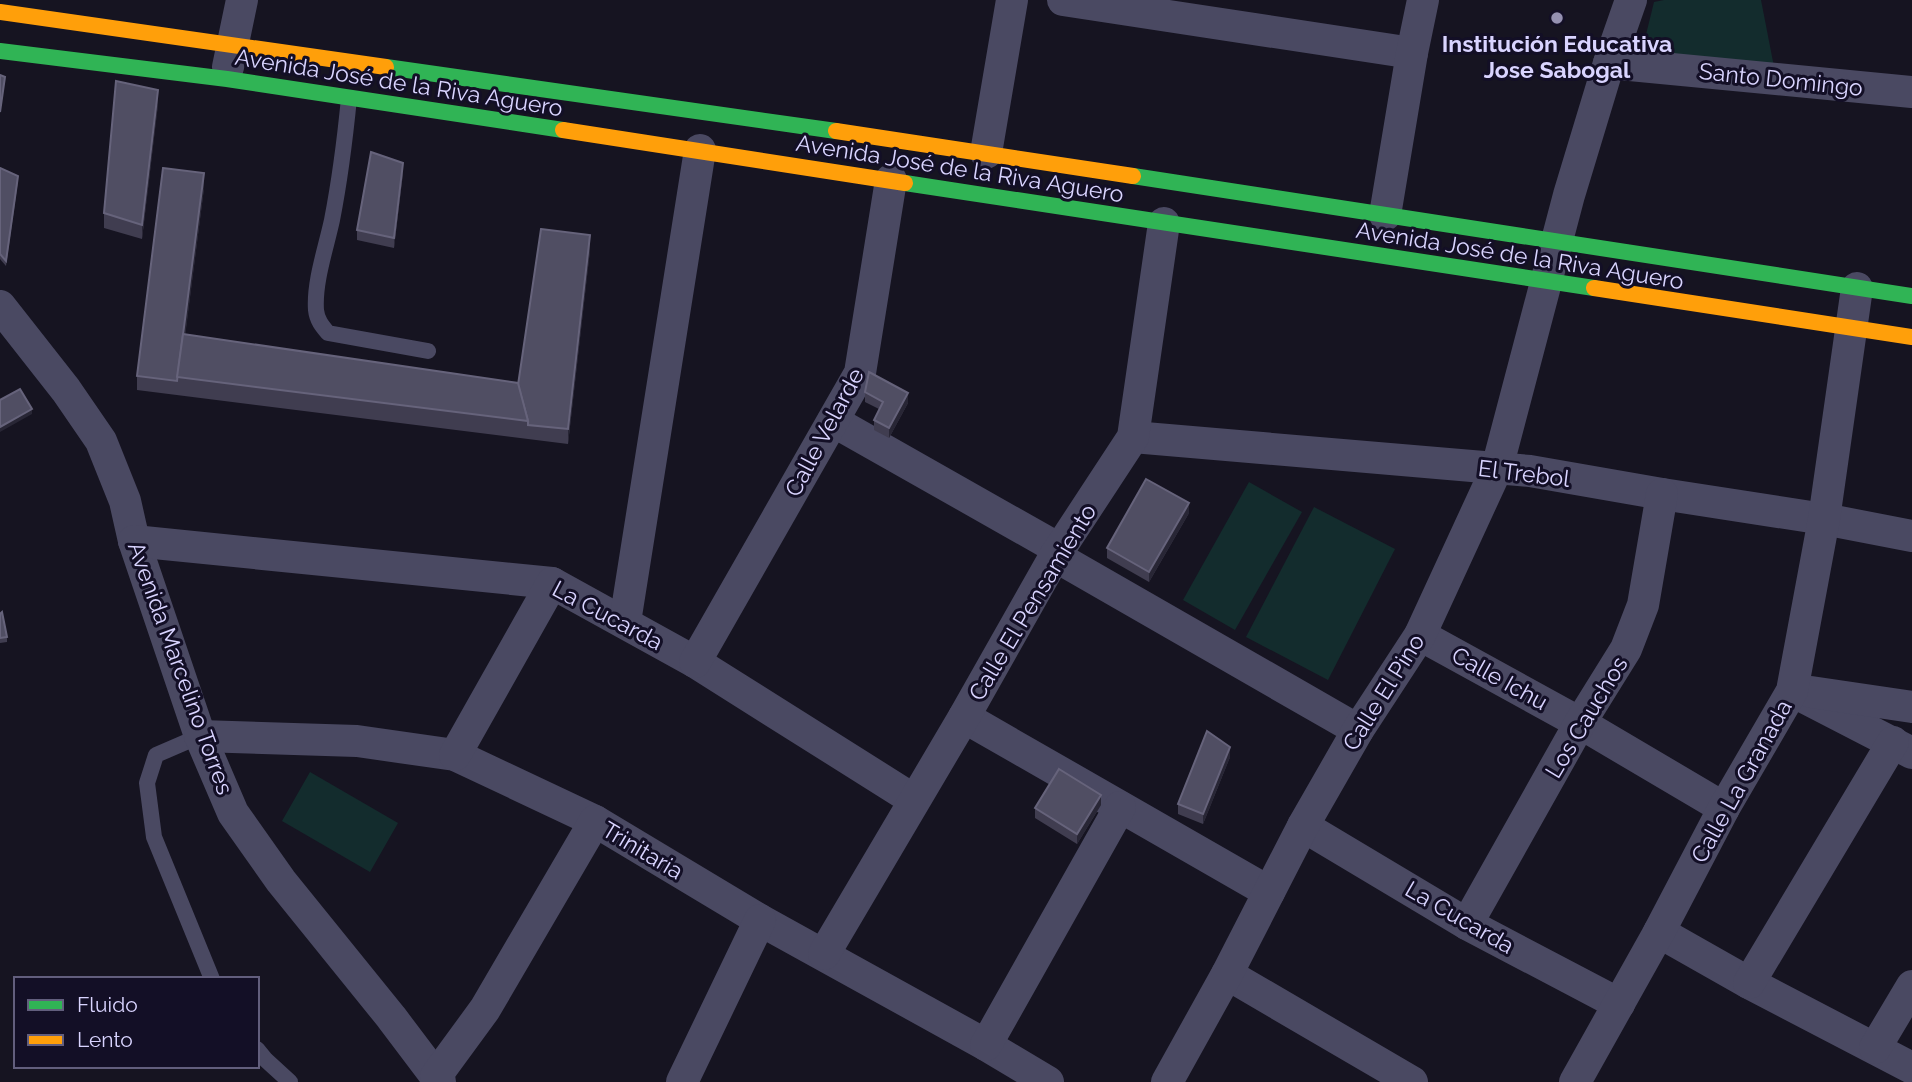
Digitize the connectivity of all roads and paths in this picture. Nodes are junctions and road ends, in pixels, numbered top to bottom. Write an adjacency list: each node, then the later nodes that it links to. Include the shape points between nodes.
1 (242, 0): 7 (street)
2 (1012, 0): 15 (street)
3 (1063, 0): 9 (street)
4 (1423, 0): 9 (street)
5 (1631, 0): 10 (street, Calle El Pino)
6 (0, 12): 7 (main road, Avenida José de la Riva Aguero)
7 (232, 46): 11 (street); 15 (main road, Avenida José de la Riva Aguero)
8 (0, 51): 11 (main road, Avenida José de la Riva Aguero)
9 (1412, 52): 17 (street)
10 (1609, 63): 12 (street, Santo Domingo); 19 (street, Calle El Pino)
11 (227, 79): 13 (main road, Avenida José de la Riva Aguero)
12 (1912, 92)
13 (349, 98): 14 (main road, Avenida José de la Riva Aguero); 26 (lane, via 316,313 328,333)
14 (700, 150): 16 (main road, Avenida José de la Riva Aguero); 36 (street)
15 (986, 153): 17 (main road, Avenida José de la Riva Aguero)
16 (891, 180): 18 (main road, Avenida José de la Riva Aguero); 27 (street, Calle Velarde, via 860,373)
17 (1385, 215): 19 (main road, Avenida José de la Riva Aguero)
18 (1164, 223): 20 (main road, Avenida José de la Riva Aguero); 28 (street, Calle El Pensamiento)
19 (1557, 240): 20 (street, Calle El Pino); 21 (main road, Avenida José de la Riva Aguero)
20 (1546, 281): 24 (main road, Avenida José de la Riva Aguero); 29 (street, Calle El Pino)
21 (1857, 288): 22 (main road, Avenida José de la Riva Aguero); 24 (street, Calle La Granada)
22 (1912, 296)
23 (0, 306): 33 (street, Avenida Marcelino Torres, via 101,441 125,501)
24 (1850, 328): 25 (main road, Avenida José de la Riva Aguero); 31 (street, Calle La Granada)
25 (1912, 337)
26 (428, 351)
27 (833, 421): 34 (street); 38 (street, Calle Velarde)
28 (1133, 438): 29 (street, El Trebol); 34 (street, Calle El Pensamiento)
29 (1497, 468): 30 (street, El Trebol); 37 (street, Calle El Pino)
30 (1662, 495): 31 (street, El Trebol); 42 (street, Los Cauchos, via 1643,605 1626,649)
31 (1824, 519): 32 (street, El Trebol); 39 (street, Calle La Granada)
32 (1912, 536)
33 (134, 541): 35 (street, La Cucarda); 44 (street, Avenida Marcelino Torres)
34 (1057, 552): 41 (street, Calle El Pensamiento); 43 (street)
35 (552, 583): 36 (street, La Cucarda); 46 (street)
36 (625, 622): 38 (street, La Cucarda)
37 (1420, 635): 42 (street, Calle Ichu); 43 (street, Calle El Pino)
38 (695, 662): 47 (street, La Cucarda)
39 (1792, 691): 40 (street); 45 (street); 49 (street, Calle La Granada)
40 (1912, 707)
41 (964, 717): 47 (street, Calle El Pensamiento); 48 (street)
42 (1580, 723): 49 (street, Calle Ichu); 54 (street, Los Cauchos)
43 (1358, 730): 51 (street, Calle El Pino)
44 (200, 736): 46 (street, Trinitaria, via 357,741); 58 (lane, via 156,755 147,783 154,837); 66 (street, Avenida Marcelino Torres, via 233,813)
45 (1903, 748): 59 (street)
46 (455, 755): 50 (street, Trinitaria)
47 (914, 800): 56 (street, Calle El Pensamiento)
48 (1120, 807): 52 (street); 62 (street)
49 (1724, 808): 55 (street, Calle La Granada)
50 (595, 821): 53 (street, Trinitaria); 66 (street, via 485,1009)
51 (1303, 826): 52 (street, Calle El Pino); 54 (street, La Cucarda)
52 (1269, 892): 57 (street, Calle El Pino)
53 (760, 920): 56 (street, Trinitaria); 68 (street)
54 (1467, 924): 61 (street, La Cucarda)
55 (1658, 932): 59 (street); 61 (street, Calle La Granada)
56 (824, 954): 62 (street, Trinitaria)
57 (1227, 974): 70 (street, Calle El Pino); 71 (street)
58 (211, 977)
59 (1748, 983): 63 (street)
60 (1912, 986): 63 (street)
61 (1619, 1004): 72 (street, Calle La Granada)
62 (986, 1045): 69 (street, Trinitaria)
63 (1875, 1048): 65 (street)
64 (259, 1051): 67 (lane)
65 (1912, 1068)
66 (438, 1079)
67 (290, 1082)
68 (682, 1082)
69 (1048, 1082)
70 (1167, 1082)
71 (1412, 1082)
72 (1575, 1082)

